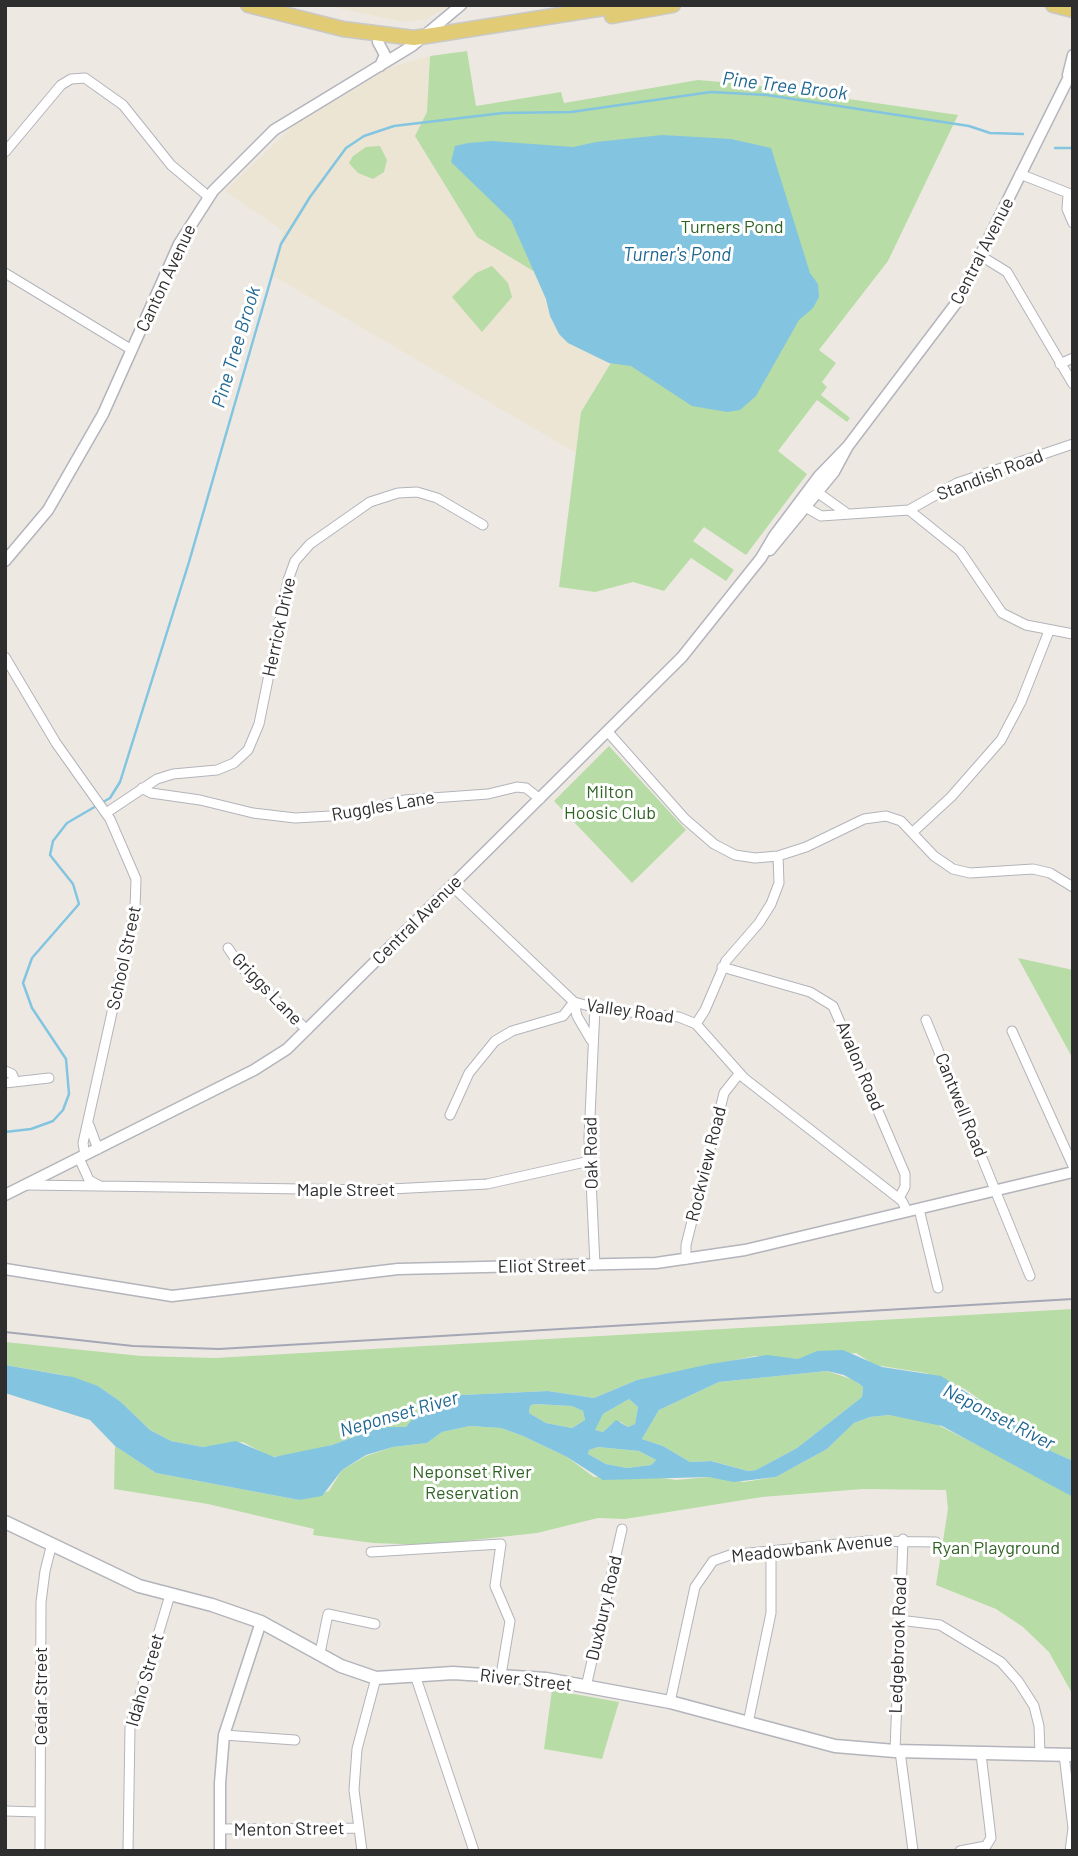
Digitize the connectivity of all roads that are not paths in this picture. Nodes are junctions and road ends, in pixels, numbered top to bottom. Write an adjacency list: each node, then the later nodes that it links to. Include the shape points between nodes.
1 (248, 5): 8 (main road)
2 (461, 5): 10 (street, Canton Avenue)
3 (623, 5): 6 (main road)
4 (673, 5): 6 (main road)
5 (1054, 5): 7 (main road)
6 (605, 10): 10 (main road, via 442,45)
7 (1073, 10)
8 (343, 29): 9 (main road); 10 (main road)
9 (378, 42): 10 (main road); 12 (street, via 385,55)
10 (417, 42): 12 (street, Canton Avenue)
11 (1073, 55): 13 (street, Central Avenue)
12 (380, 66): 17 (street, Canton Avenue, via 274,130)
13 (1071, 72): 15 (street, Central Avenue)
14 (5, 152): 17 (street, via 61,85 85,78 123,105 170,165)
15 (1020, 174): 16 (street); 19 (street, Central Avenue)
16 (1070, 195): 18 (street)
17 (209, 197): 21 (street, Canton Avenue, via 184,235)
18 (1073, 223)
19 (981, 256): 23 (street, via 1007,272); 26 (street, Central Avenue, via 949,315)
20 (5, 273): 21 (street)
21 (132, 350): 31 (street, Canton Avenue, via 60,490 30,535)
22 (1073, 358): 23 (street)
23 (1060, 364): 24 (street)
24 (1073, 384)
25 (1073, 444): 28 (street, Standish Road, via 957,483)
26 (814, 490): 27 (street, Central Avenue); 29 (street)
27 (802, 505): 29 (street, via 818,516); 35 (street, Central Avenue, via 682,657)
28 (909, 510): 29 (street); 32 (street, via 960,551 1002,613)
29 (847, 513)
30 (483, 525): 36 (street, Herrick Drive, via 437,498 397,492 370,502 310,544 295,561 288,580 259,724 248,750 223,768 167,775)
31 (5, 561)
32 (1049, 631): 33 (street); 39 (street, via 1001,740 946,803)
33 (1073, 634)
34 (5, 657): 38 (street, School Street, via 56,743)
35 (608, 732): 37 (street, Central Avenue); 40 (street, via 679,813 715,844 741,857)
36 (142, 788): 37 (street, Ruggles Lane, via 295,818 348,815 404,800 488,794 517,787); 38 (street, Herrick Drive)
37 (540, 799): 41 (street, Central Avenue)
38 (105, 811): 57 (street, School Street, via 131,864 137,893)
39 (913, 832): 40 (street, via 896,818 875,817); 42 (street, via 930,853 953,869 970,873 1033,869)
40 (778, 856): 44 (street, via 780,877 771,904)
41 (452, 886): 45 (street, Valley Road); 49 (street, Central Avenue)
42 (1073, 887)
43 (228, 948): 49 (street, Griggs Lane, via 241,967)
44 (722, 967): 48 (street); 67 (street, Avalon Road, via 810,992 833,1006 905,1174)
45 (574, 1002): 46 (street, Valley Road); 51 (street, Oak Road); 56 (street, via 563,1016 512,1031 495,1041 469,1073)
46 (595, 1009): 48 (street, Valley Road, via 674,1016); 51 (street, Oak Road)
47 (926, 1020): 65 (street, Cantwell Road)
48 (696, 1024): 53 (street, Valley Road)
49 (307, 1030): 58 (street, Central Avenue, via 272,1060)
50 (1012, 1031): 61 (street)
51 (592, 1040): 60 (street, Oak Road)
52 (5, 1071): 55 (street, via 12,1073)
53 (739, 1074): 67 (street, Valley Road); 69 (street, Rockview Road, via 724,1093)
54 (49, 1078): 55 (street)
55 (10, 1082)
56 (450, 1115)
57 (89, 1125): 58 (street); 59 (street, School Street)
58 (98, 1149): 59 (street, Central Avenue)
59 (82, 1156): 63 (street, Central Avenue); 64 (street, via 89,1180)
60 (590, 1161): 64 (street, Maple Street, via 487,1184 421,1189); 70 (street, Oak Road)
61 (1073, 1166)
62 (1073, 1172): 65 (street, Eliot Street)
63 (26, 1185): 64 (street, Maple Street); 66 (street, Central Avenue)
64 (100, 1186)
65 (995, 1190): 68 (street, Eliot Street); 72 (street, Cantwell Road)
66 (5, 1195)
67 (899, 1198): 68 (street, Valley Road)
68 (913, 1210): 69 (street, Eliot Street, via 764,1246); 73 (street)
69 (686, 1259): 70 (street, Eliot Street)
70 (595, 1265): 71 (street, Eliot Street, via 398,1269 172,1296)
71 (5, 1269)
72 (1030, 1276)
73 (938, 1288)
74 (5, 1522): 78 (main road, River Street)
75 (622, 1529): 89 (street, Duxbury Road)
76 (903, 1539): 77 (street, Meadowbank Avenue); 79 (street, Meadowbank Avenue); 82 (street, Ledgebrook Road)
77 (936, 1542)
78 (52, 1543): 81 (main road, River Street, via 110,1574); 99 (street, Cedar Street, via 41,1602)
79 (771, 1550): 90 (street, Meadowbank Avenue, via 730,1555 705,1569 695,1587); 91 (street, via 770,1621)
80 (371, 1552): 87 (street, via 502,1545 495,1586 510,1621)
81 (170, 1595): 83 (main road, River Street); 104 (street, Idaho Street, via 130,1728)
82 (899, 1620): 94 (street, Ledgebrook Road); 96 (street, via 940,1625 1001,1662 1034,1706)
83 (261, 1622): 85 (main road, River Street); 92 (street)
84 (375, 1624): 85 (street, via 328,1614)
85 (320, 1653): 88 (main road, River Street)
86 (415, 1675): 87 (main road, River Street); 88 (main road, River Street); 107 (street)
87 (501, 1675): 89 (main road, River Street)
88 (376, 1678): 100 (street, via 357,1749 354,1790)
89 (586, 1687): 90 (main road, River Street)
90 (670, 1702): 91 (main road, River Street)
91 (748, 1723): 94 (main road, River Street, via 824,1744)
92 (224, 1735): 93 (street); 101 (street)
93 (295, 1740)
94 (897, 1751): 95 (main road, River Street); 108 (street, Ledgebrook Road)
95 (981, 1754): 96 (main road, River Street); 109 (street, via 991,1838 986,1846)
96 (1040, 1755): 97 (main road, River Street)
97 (1068, 1755): 102 (street)
98 (5, 1811): 99 (street)
99 (40, 1812): 103 (street, Cedar Street)
100 (358, 1828): 101 (street, Menton Street); 106 (street)
101 (220, 1829): 105 (street)
102 (1073, 1835): 110 (street)
103 (40, 1851)
104 (128, 1851)
105 (220, 1851)
106 (362, 1851)
107 (474, 1851)
108 (913, 1851)
109 (960, 1851)
110 (1070, 1851)

